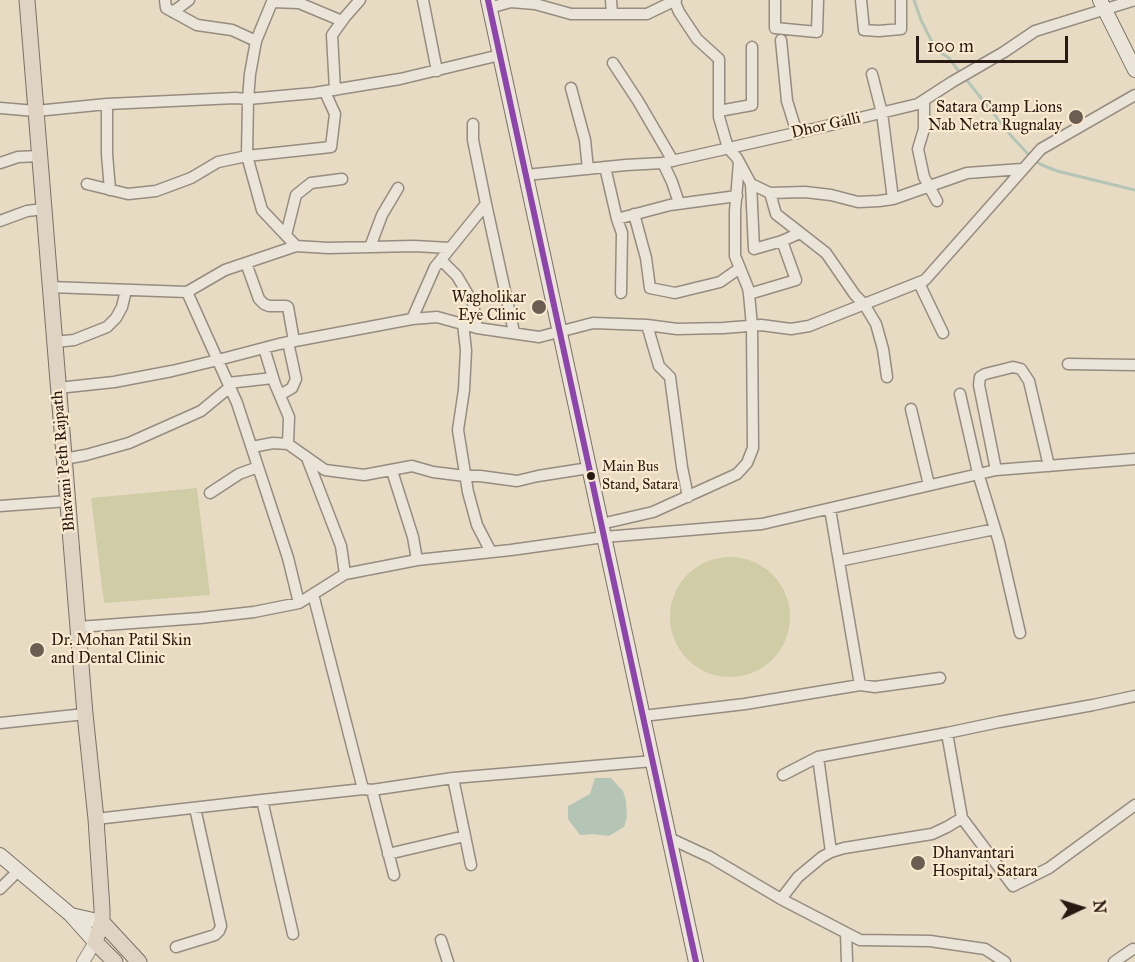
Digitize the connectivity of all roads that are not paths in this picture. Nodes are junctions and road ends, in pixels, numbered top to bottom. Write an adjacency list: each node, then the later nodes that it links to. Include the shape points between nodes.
1 (27, 0): 34 (main road, Bhavani Peth Rajpath)
2 (165, 0): 16 (street, via 166,8)
3 (189, 0): 16 (street)
4 (360, 0): 18 (street)
5 (423, 0): 25 (street)
6 (611, 0): 17 (street)
7 (675, 0): 17 (street, via 647,14); 35 (street, via 697,39 719,59)
8 (775, 0): 9 (street, via 775,28 817,32)
9 (818, 0)
10 (861, 0): 11 (street, via 864,30 872,31 901,29)
11 (901, 0)
12 (1135, 0): 15 (street, Dhor Galli)
13 (489, 4): 14 (street); 22 (main road)
14 (555, 5): 17 (street, via 571,14)
15 (1102, 5): 24 (main road); 31 (street, Dhor Galli, via 1035,31)
16 (172, 12): 20 (street, via 197,25 232,30)
17 (612, 14)
18 (342, 21): 20 (street, via 299,3 272,2); 28 (street, via 332,35)
19 (781, 40): 38 (street, via 787,101)
20 (256, 41): 30 (street)
21 (752, 47): 35 (street, via 752,105)
22 (500, 55): 25 (street); 48 (main road)
23 (613, 63): 42 (street, via 638,100)
24 (1135, 70)
25 (437, 71): 28 (street)
26 (872, 74): 36 (street)
27 (571, 88): 46 (street, via 585,140)
28 (330, 91): 30 (street); 41 (street, via 335,114 331,147)
29 (1135, 95): 47 (street, via 1041,149)
30 (248, 99): 32 (street); 41 (street)
31 (924, 100): 36 (street, Dhor Galli); 52 (street, via 924,129 918,149)
32 (107, 104): 34 (street); 54 (street)
33 (0, 108): 34 (street)
34 (36, 111): 40 (main road, Bhavani Peth Rajpath)
35 (719, 111): 39 (street)
36 (882, 113): 38 (street, Dhor Galli); 57 (street)
37 (473, 124): 60 (street)
38 (796, 133): 39 (street, Dhor Galli)
39 (728, 148): 42 (street, Dhor Galli); 43 (street)
40 (39, 156): 44 (street); 61 (main road, Bhavani Peth Rajpath)
41 (247, 156): 54 (street, via 218,162 191,178 156,190 128,194); 66 (street, via 262,210)
42 (668, 162): 45 (street, Dhor Galli); 59 (street)
43 (739, 162): 51 (street); 56 (street)
44 (0, 163)
45 (605, 167): 46 (street, Dhor Galli); 63 (street)
46 (588, 169): 48 (street, Dhor Galli)
47 (1022, 169): 52 (street, via 967,173); 74 (street)
48 (526, 175): 87 (main road)
49 (342, 179): 66 (street, via 311,183 296,195)
50 (87, 184): 54 (street)
51 (751, 184): 55 (street); 67 (street, via 754,249)
52 (928, 186): 57 (street); 58 (street)
53 (398, 188): 69 (street)
54 (110, 190)
55 (770, 193): 57 (street, via 805,192 858,202); 65 (street, via 776,214)
56 (737, 196): 59 (street); 73 (street, via 735,256)
57 (893, 199)
58 (937, 201)
59 (680, 203): 62 (street)
60 (486, 204): 70 (street); 86 (street)
61 (44, 209): 64 (street); 75 (main road, Bhavani Peth Rajpath)
62 (634, 214): 63 (street); 73 (street, via 650,288 675,293 720,282)
63 (617, 219): 78 (street, via 622,233)
64 (0, 220)
65 (800, 233): 67 (street); 80 (street, via 826,254)
66 (286, 235): 68 (street)
67 (782, 241): 79 (street, via 796,280)
68 (296, 246): 69 (street); 72 (street)
69 (370, 247): 70 (street)
70 (450, 248): 71 (street)
71 (441, 260): 81 (street); 85 (street, via 457,276 473,303)
72 (246, 263): 77 (street); 89 (street, via 259,299 269,306 288,307)
73 (740, 268): 79 (street)
74 (919, 283): 80 (street); 88 (street)
75 (50, 287): 76 (street); 90 (main road, Bhavani Peth Rajpath)
76 (126, 290): 77 (street); 90 (street, via 122,307 107,327 74,340)
77 (187, 292): 92 (street)
78 (621, 293)
79 (749, 294): 84 (street)
80 (864, 304): 84 (street, via 809,326); 95 (street, via 876,324)
81 (412, 319): 82 (street, via 437,317); 89 (street)
82 (463, 324): 85 (street); 113 (street, via 466,350 458,430)
83 (647, 325): 84 (street, via 677,329); 87 (street, via 593,323); 116 (street, via 659,366 670,377)
84 (752, 326): 116 (street, via 753,448 737,474)
85 (477, 328): 86 (street)
86 (514, 332): 87 (street, via 539,337)
87 (560, 332): 109 (main road)
88 (943, 333)
89 (291, 341): 91 (street); 100 (street, via 296,379 292,388)
90 (55, 342): 98 (main road, Bhavani Peth Rajpath)
91 (264, 348): 92 (street); 96 (street)
92 (218, 360): 97 (street); 98 (street, via 114,382)
93 (1068, 364): 94 (street)
94 (1135, 365)
95 (887, 377)
96 (273, 378): 97 (street); 100 (street)
97 (229, 385): 103 (street); 105 (street, via 201,411 129,443)
98 (58, 388): 105 (main road, Bhavani Peth Rajpath)
99 (960, 394): 112 (street)
100 (279, 395): 102 (street, via 290,417)
101 (911, 409): 114 (street)
102 (288, 444): 103 (street); 104 (street)
103 (252, 447): 108 (street)
104 (307, 458): 111 (street, via 325,470 363,475); 125 (street, via 341,546)
105 (64, 459): 117 (main road, Bhavani Peth Rajpath)
106 (1135, 459): 107 (street)
107 (1049, 466): 110 (street); 110 (street, via 1029,381 1021,369 1013,367 980,377)
108 (258, 467): 115 (street); 127 (street)
109 (589, 468): 113 (street, via 517,481); 121 (main road)
110 (996, 470): 112 (street)
111 (392, 471): 113 (street, via 412,466); 123 (street)
112 (978, 473): 114 (street); 120 (street)
113 (465, 477): 122 (street, via 477,525)
114 (929, 485): 119 (street)
115 (210, 493)
116 (688, 497): 121 (street)
117 (68, 501): 118 (street); 128 (main road, Bhavani Peth Rajpath)
118 (0, 506)
119 (830, 510): 121 (street, via 762,524); 124 (street)
120 (995, 529): 124 (street); 129 (street)
121 (602, 530): 122 (street); 134 (main road)
122 (491, 552): 123 (street)
123 (417, 560): 125 (street)
124 (839, 561): 131 (street)
125 (345, 574): 126 (street)
126 (314, 594): 127 (street); 141 (street)
127 (299, 603): 128 (street, via 200,618)
128 (78, 627): 133 (main road, Bhavani Peth Rajpath)
129 (1020, 633)
130 (940, 678): 131 (street, via 875,687)
131 (860, 685): 134 (street)
132 (1135, 696): 136 (street)
133 (85, 714): 135 (street); 146 (main road, Bhavani Peth Rajpath)
134 (643, 716): 138 (main road)
135 (0, 723)
136 (948, 733): 137 (street); 145 (street)
137 (818, 758): 139 (street); 149 (street)
138 (653, 761): 140 (street); 148 (main road)
139 (783, 775)
140 (453, 778): 141 (street); 147 (street)
141 (367, 789): 142 (street); 150 (street)
142 (262, 800): 144 (street); 160 (street)
143 (1135, 805): 145 (street, via 1049,867 1013,886)
144 (195, 808): 146 (street); 163 (street, via 221,926 215,935)
145 (962, 818): 149 (street, via 932,834)
146 (96, 819): 158 (main road, Bhavani Peth Rajpath)
147 (465, 836): 150 (street); 152 (street)
148 (669, 838): 156 (street); 169 (main road)
149 (831, 852): 156 (street, via 798,876)
150 (388, 854): 154 (street)
151 (0, 855): 153 (main road)
152 (471, 865)
153 (18, 871): 155 (street); 157 (main road)
154 (394, 875)
155 (0, 889)
156 (781, 899): 159 (street)
157 (71, 915): 158 (main road); 162 (main road)
158 (102, 922): 162 (main road, Bhavani Peth Rajpath); 167 (main road)
159 (846, 933): 170 (street); 171 (street, via 861,940 930,942 985,949)
160 (293, 934)
161 (441, 940): 168 (street)
162 (95, 942): 165 (street); 166 (main road)
163 (176, 947)
164 (1133, 949): 172 (street)
165 (83, 962)
166 (115, 962)
167 (139, 962)
168 (448, 962)
169 (696, 962)
170 (847, 962)
171 (1005, 962)
172 (1113, 962)

